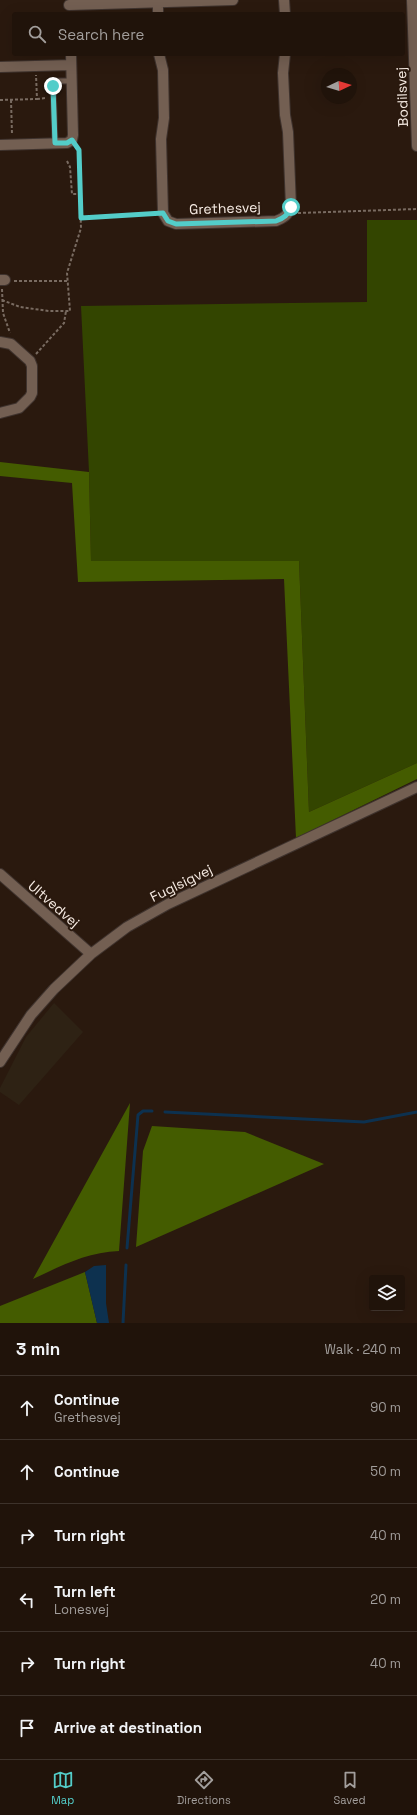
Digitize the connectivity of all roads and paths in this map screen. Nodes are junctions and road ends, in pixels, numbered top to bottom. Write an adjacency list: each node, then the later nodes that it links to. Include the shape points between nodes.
1 (208, 0): 2 (street); 5 (street)
2 (233, 0)
3 (284, 0): 8 (street)
4 (412, 0): 22 (street, Bodilsvej)
5 (158, 2): 6 (street); 7 (street)
6 (69, 6)
7 (158, 12)
8 (285, 12)
9 (71, 56): 12 (street)
10 (159, 56): 26 (street, via 164,118 161,139)
11 (285, 56): 27 (street, via 283,73 288,132 291,207)
12 (71, 64): 13 (street); 15 (street)
13 (36, 66): 14 (street); 17 (path, via 37,99)
14 (0, 67)
15 (72, 81): 18 (street); 19 (lane, via 58,81 53,84)
16 (0, 100): 17 (path)
17 (11, 100): 21 (path)
18 (72, 140): 19 (street, via 67,143); 24 (path, via 79,150)
19 (55, 143): 21 (street)
20 (0, 145): 21 (street)
21 (12, 145)
22 (417, 146)
23 (67, 161): 24 (path, via 70,167 72,194)
24 (80, 194): 28 (path)
25 (417, 209): 27 (path)
26 (163, 213): 27 (street, Grethesvej, via 168,221 176,224 276,221); 28 (path)
27 (289, 213)
28 (81, 218): 30 (path, via 81,231 67,270)
29 (2, 280): 30 (path); 31 (path)
30 (67, 281): 32 (path, via 70,311)
31 (2, 300): 32 (path, via 20,307); 33 (path, via 9,332)
32 (66, 311): 34 (path, via 64,323)
33 (4, 342): 34 (street)
34 (30, 361): 35 (street, via 32,395 19,408)
35 (0, 413)
36 (417, 787): 38 (street, Fuglsigvej, via 168,904 127,927)
37 (0, 874): 38 (street, Ultvedvej)
38 (91, 954): 39 (street, Fuglsigvej, via 32,1014)
39 (0, 1062)

